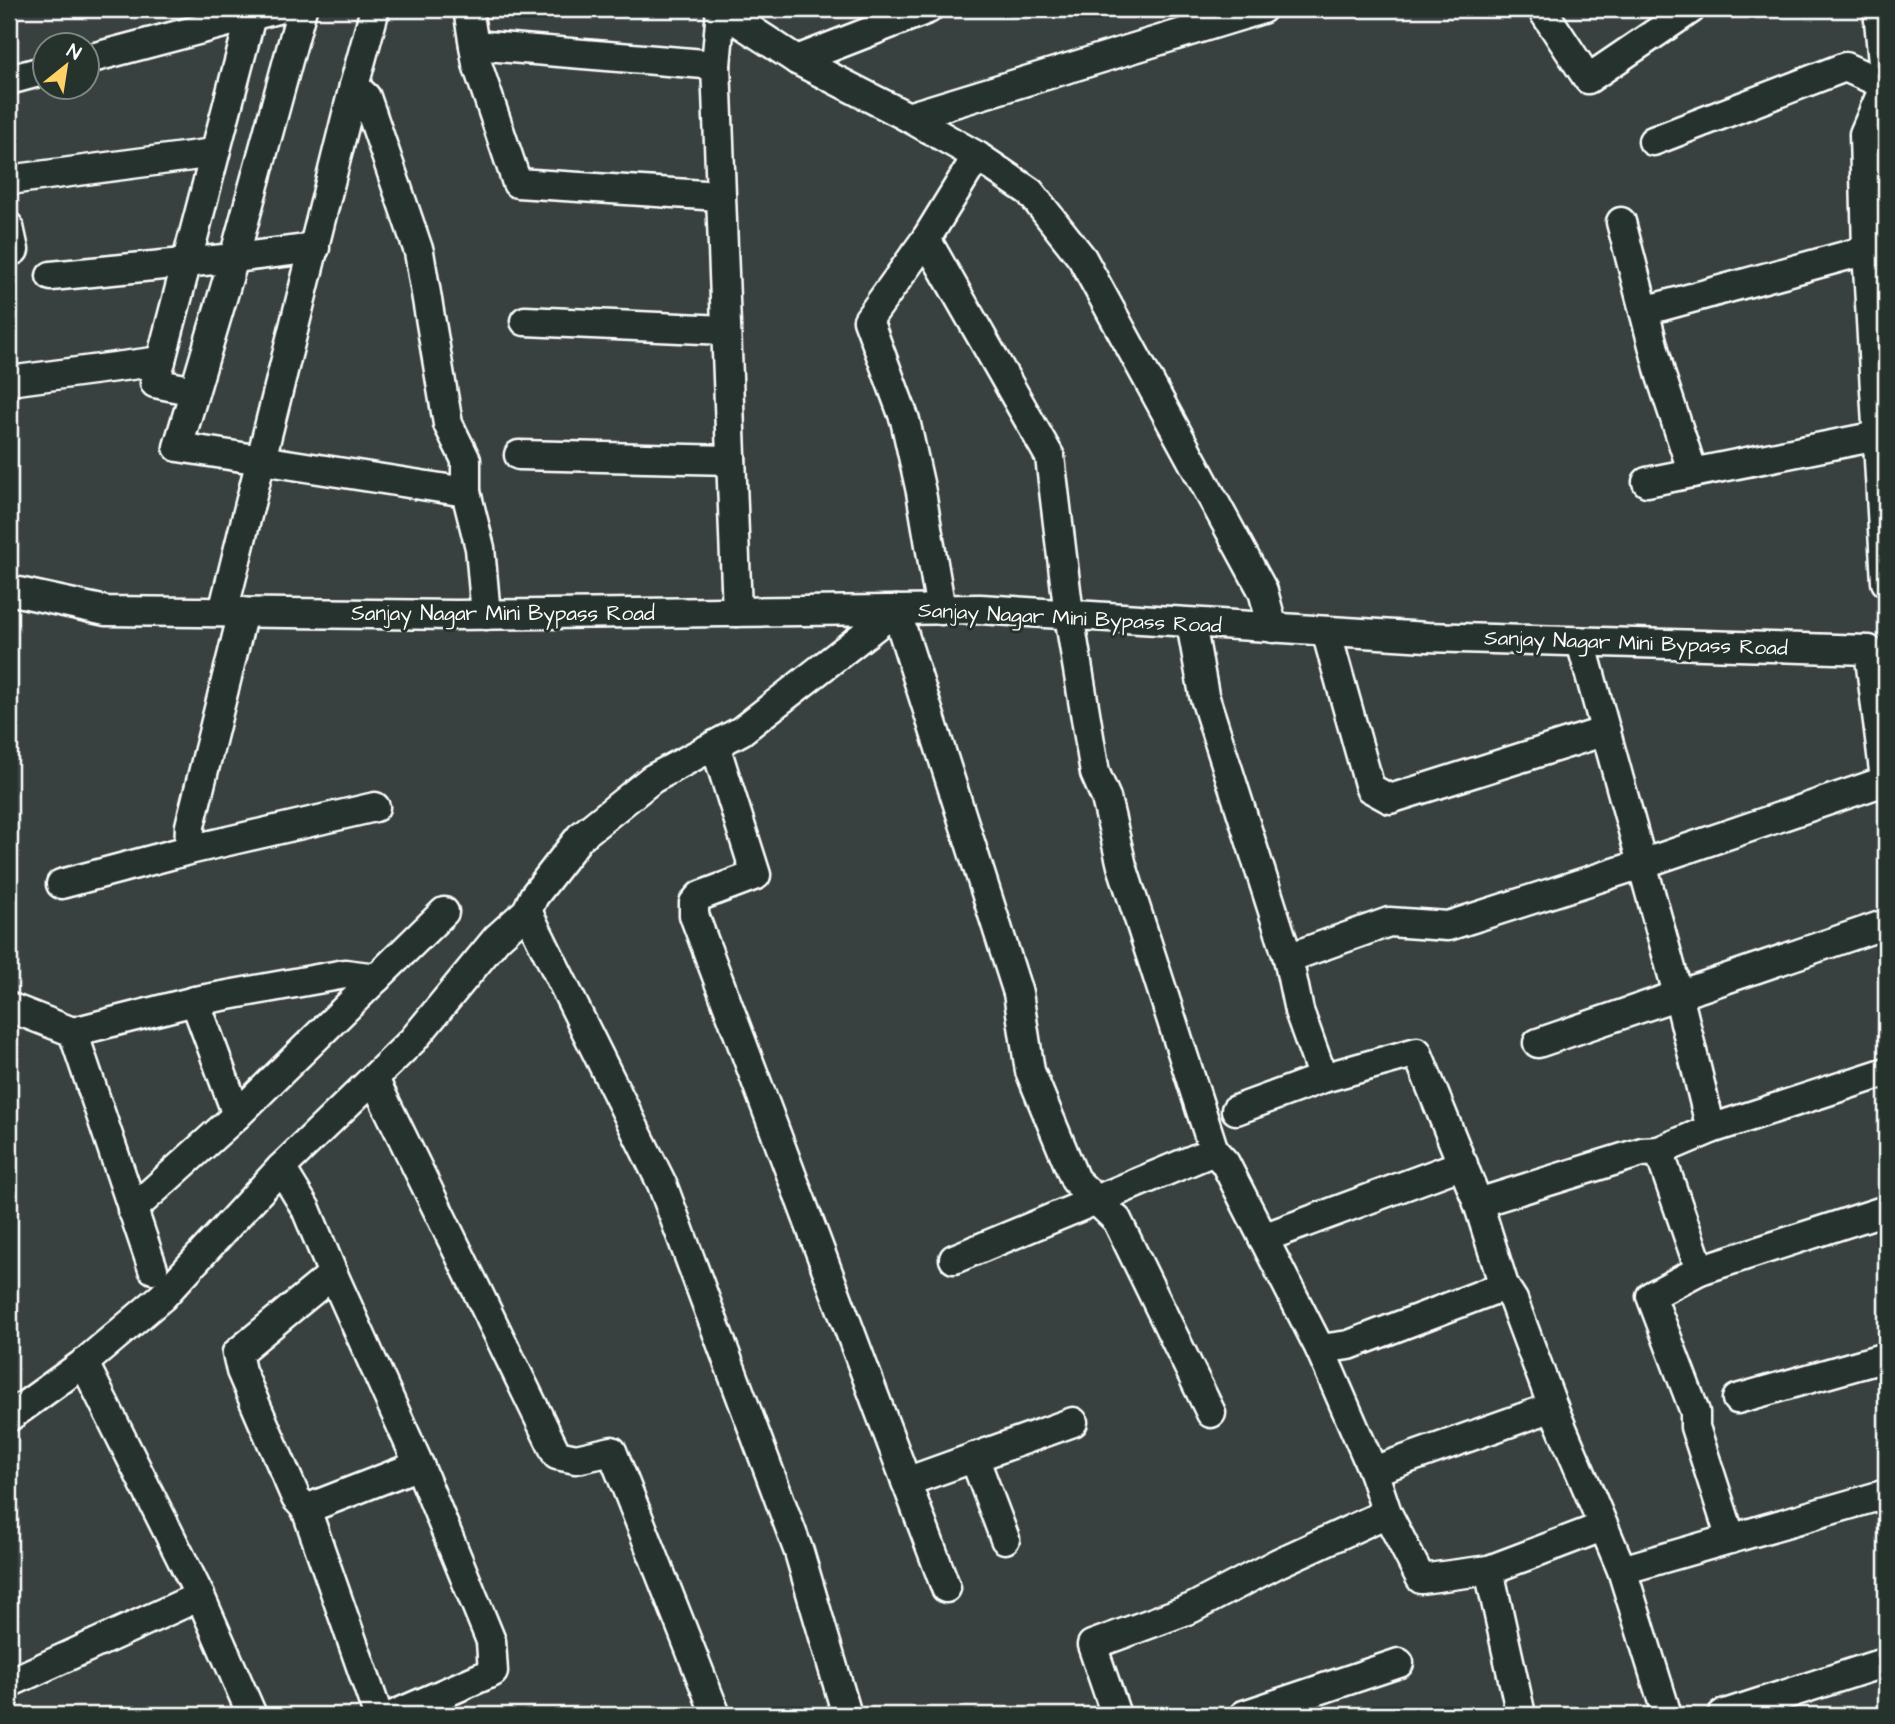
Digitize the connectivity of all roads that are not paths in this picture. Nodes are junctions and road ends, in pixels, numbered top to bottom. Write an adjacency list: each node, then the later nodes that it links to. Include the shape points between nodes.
1 (302, 9): 31 (street)
2 (375, 9): 19 (street)
3 (468, 9): 12 (street)
4 (721, 9): 14 (street); 15 (street)
5 (928, 9): 14 (street)
6 (1262, 9): 11 (street)
7 (1542, 9): 8 (street, via 1588,79)
8 (1691, 9)
9 (1878, 9): 18 (street)
10 (264, 11): 13 (street); 23 (street)
11 (1230, 14): 20 (street)
12 (474, 46): 15 (street); 26 (street, via 517,183)
13 (102, 55)
14 (797, 60): 20 (street)
15 (716, 65): 26 (street)
16 (32, 74): 17 (street)
17 (9, 80)
18 (1885, 85): 21 (street); 22 (street, via 1845,67)
19 (354, 86): 29 (street); 46 (street, via 366,97 419,252 447,424 466,460)
20 (908, 117): 24 (street)
21 (1875, 138): 30 (street)
22 (1653, 141)
23 (214, 153): 25 (street); 32 (street)
24 (977, 156): 28 (street); 56 (street, via 1030,191 1083,258 1263,591)
25 (9, 180)
26 (720, 196): 36 (street)
27 (1621, 222): 34 (street)
28 (926, 239): 50 (street, via 869,320 905,419 922,492); 54 (street, via 1050,457)
29 (315, 248): 31 (street); 42 (street)
30 (1867, 250): 34 (street); 40 (street)
31 (234, 258): 32 (street); 39 (street)
32 (186, 263): 33 (street); 37 (street)
33 (51, 276)
34 (1644, 311): 44 (street)
35 (525, 321): 36 (street)
36 (726, 330): 43 (street)
37 (161, 361): 38 (street); 39 (street, via 155,383)
38 (9, 381)
39 (194, 391): 42 (street, via 178,447)
40 (1877, 436): 44 (street); 47 (street)
41 (519, 455): 43 (street)
42 (261, 460): 46 (street); 51 (street)
43 (731, 460): 52 (street)
44 (1693, 473): 45 (street)
45 (1647, 482)
46 (466, 492): 53 (street, via 480,548)
47 (1886, 582)
48 (9, 590): 51 (street, Sanjay Nagar Mini Bypass Road, via 107,611)
49 (896, 610): 50 (street, Sanjay Nagar Mini Bypass Road); 52 (street, Sanjay Nagar Mini Bypass Road); 61 (street, via 741,731); 87 (street, via 1018,993 1030,1072 1075,1180)
50 (940, 610): 54 (street, Sanjay Nagar Mini Bypass Road)
51 (233, 612): 53 (street, Sanjay Nagar Mini Bypass Road); 64 (street)
52 (737, 612): 53 (street, Sanjay Nagar Mini Bypass Road)
53 (486, 615)
54 (1069, 615): 55 (street, Sanjay Nagar Mini Bypass Road); 83 (street, via 1095,773)
55 (1191, 623): 56 (street, Sanjay Nagar Mini Bypass Road); 70 (street, via 1204,695)
56 (1273, 628): 57 (street, Sanjay Nagar Mini Bypass Road)
57 (1326, 631): 58 (street, Sanjay Nagar Mini Bypass Road); 60 (street, via 1370,788 1390,799)
58 (1581, 642): 59 (street, Sanjay Nagar Mini Bypass Road); 60 (street)
59 (1877, 651): 62 (street, Sanjay Nagar Mini Bypass Road)
60 (1606, 731): 65 (street)
61 (715, 745): 67 (street, via 652,779 580,837); 108 (street, via 756,875 700,896 694,915)
62 (1886, 784): 65 (street)
63 (375, 807): 64 (street)
64 (189, 850): 66 (street)
65 (1642, 864): 70 (street, via 1448,926 1389,922); 72 (street)
66 (61, 884)
67 (527, 911): 79 (street, via 497,938 413,1040); 127 (street, via 662,1184 799,1552)
68 (444, 912): 71 (street)
69 (1886, 924): 72 (street)
70 (1288, 958): 78 (street, via 1299,1011)
71 (377, 978): 73 (street, via 345,974); 81 (street)
72 (1678, 994): 76 (street); 82 (street)
73 (194, 1002): 75 (street); 81 (street)
74 (9, 1007): 75 (street)
75 (73, 1032): 89 (street)
76 (1538, 1043)
77 (1886, 1072): 82 (street)
78 (1323, 1078): 80 (street); 85 (street, via 1417,1052)
79 (374, 1079): 86 (street); 126 (street, via 557,1455 576,1459 612,1451)
80 (1236, 1110)
81 (237, 1115): 89 (street)
82 (1711, 1129): 84 (street)
83 (1214, 1151): 87 (street); 91 (street, via 1225,1163)
84 (1659, 1151): 88 (street, via 1642,1152); 94 (street)
85 (1463, 1164): 88 (street); 91 (street)
86 (281, 1168): 95 (street, via 306,1209); 99 (street, via 162,1297)
87 (1097, 1201): 92 (street); 102 (street, via 1117,1220)
88 (1478, 1203): 96 (street)
89 (132, 1210): 93 (street)
90 (1886, 1210): 94 (street)
91 (1263, 1238): 97 (street)
92 (954, 1259)
93 (153, 1269)
94 (1700, 1270): 114 (street, via 1651,1296 1695,1412 1695,1427)
95 (333, 1274): 106 (street); 110 (street, via 237,1353 296,1498)
96 (1504, 1286): 97 (street, via 1349,1345); 101 (street)
97 (1320, 1349): 107 (street)
98 (1886, 1357): 100 (street)
99 (84, 1363): 103 (street); 118 (street)
100 (1737, 1399)
101 (1553, 1407): 107 (street); 112 (street)
102 (1211, 1413)
103 (9, 1417)
104 (1073, 1422): 105 (street)
105 (974, 1457): 108 (street); 113 (street)
106 (419, 1465): 110 (street); 125 (street, via 491,1641 493,1672)
107 (1373, 1471): 111 (street)
108 (906, 1482): 117 (street)
109 (1886, 1494): 114 (street)
110 (306, 1508): 124 (street)
111 (1387, 1513): 115 (street, via 1421,1579); 128 (street, via 1192,1608 1092,1645)
112 (1602, 1527): 115 (street); 116 (street)
113 (1005, 1539)
114 (1731, 1539): 116 (street)
115 (1489, 1570): 130 (street)
116 (1622, 1570): 131 (street)
117 (946, 1588)
118 (200, 1596): 121 (street); 123 (street)
119 (1886, 1662): 132 (street)
120 (1399, 1663): 122 (street)
121 (9, 1683)
122 (1312, 1705): 129 (street)
123 (252, 1715)
124 (378, 1715)
125 (394, 1715)
126 (716, 1715)
127 (847, 1715)
128 (1116, 1715)
129 (1244, 1715)
130 (1521, 1715)
131 (1667, 1715)
132 (1722, 1715)

